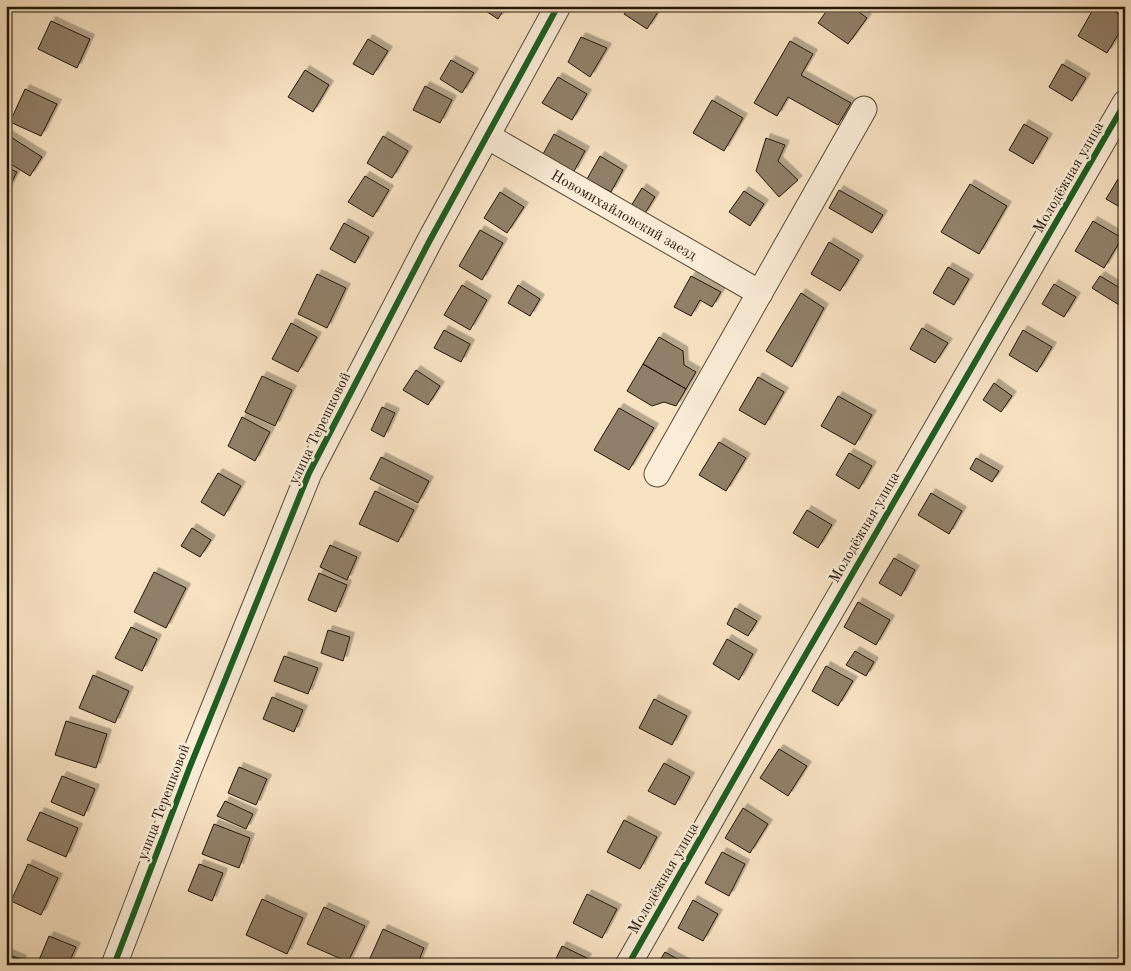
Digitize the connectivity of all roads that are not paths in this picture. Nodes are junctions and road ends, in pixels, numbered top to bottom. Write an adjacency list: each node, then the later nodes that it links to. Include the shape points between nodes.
1 (558, 6): 4 (street, улица Терешковой)
2 (1125, 103): 8 (street, Молодёжная улица)
3 (864, 109): 5 (street)
4 (487, 136): 5 (street, Новомихайловский заезд); 7 (street, улица Терешковой, via 309,473)
5 (760, 293): 6 (street)
6 (657, 474)
7 (114, 965)
8 (628, 965)

